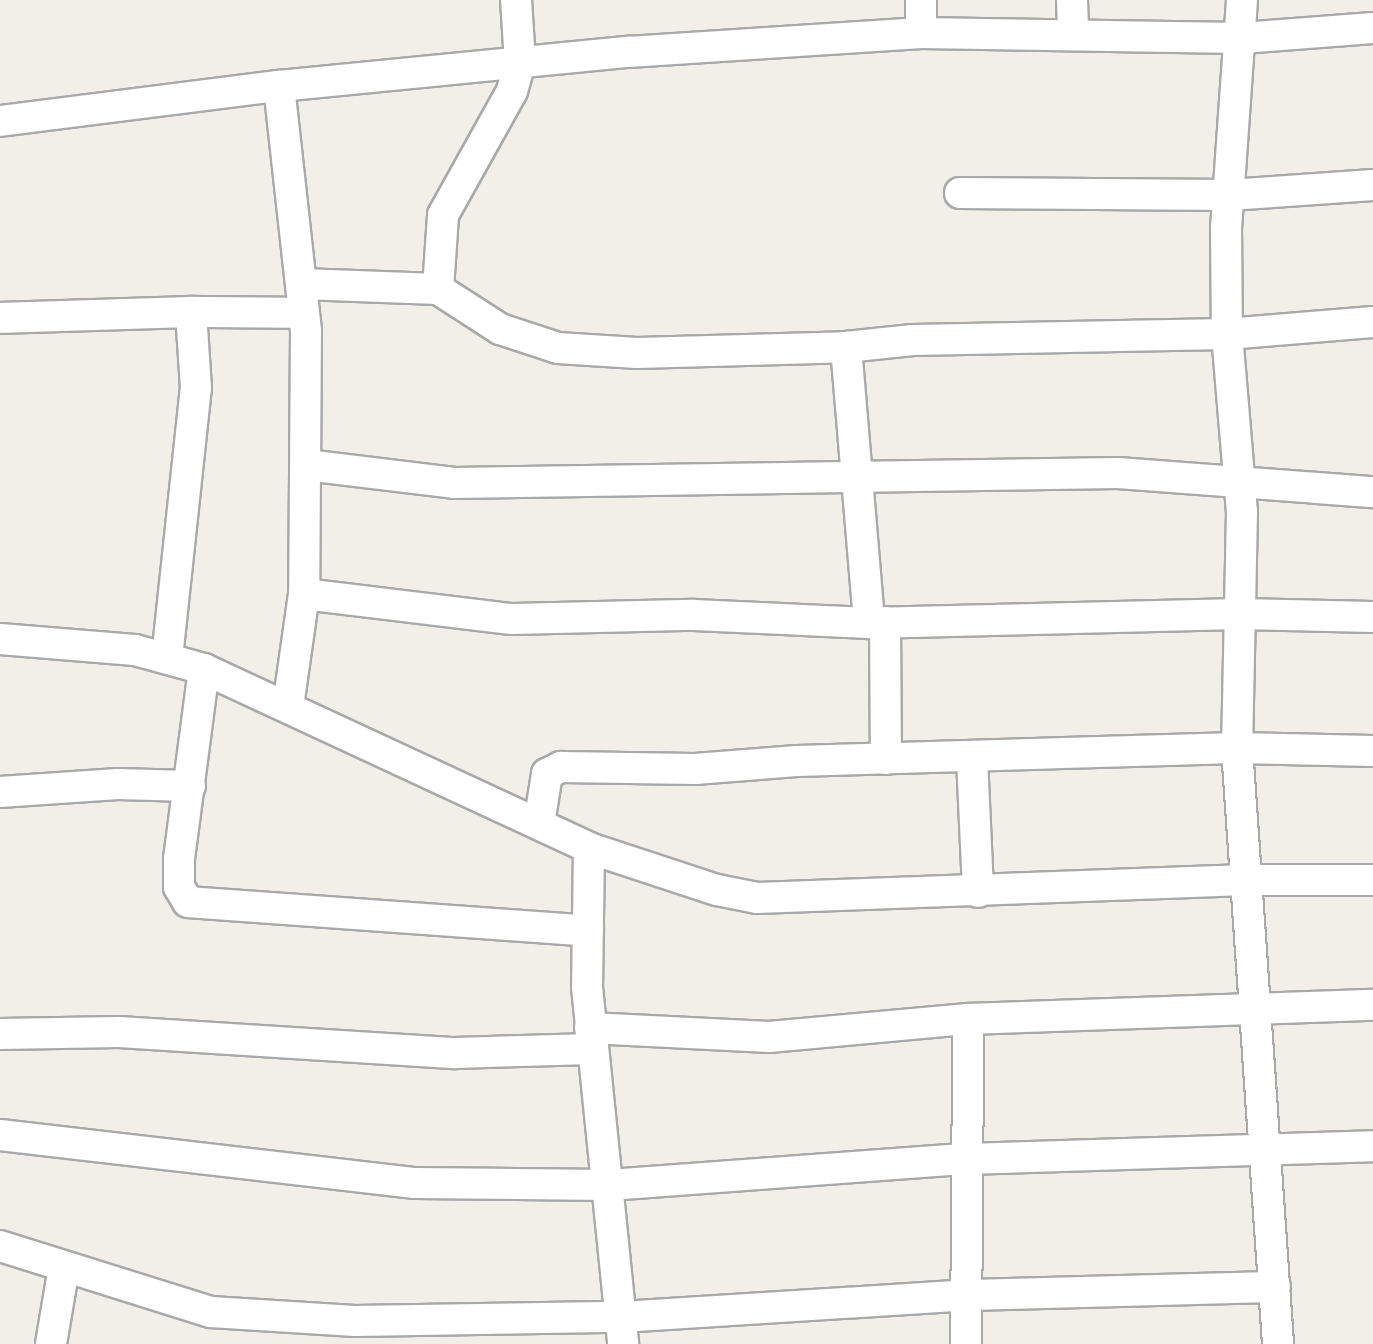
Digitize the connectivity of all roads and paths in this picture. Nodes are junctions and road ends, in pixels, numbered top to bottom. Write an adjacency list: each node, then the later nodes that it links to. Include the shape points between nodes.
1 (516, 0): 9 (street)
2 (921, 0): 6 (street)
3 (1072, 0): 7 (street)
4 (1242, 0): 8 (street)
5 (1373, 28): 8 (street)
6 (921, 33): 7 (street); 9 (street)
7 (1073, 33): 8 (street)
8 (1242, 38): 14 (street)
9 (520, 63): 10 (street); 16 (street, via 512,91 443,215)
10 (279, 86): 11 (street); 15 (street)
11 (0, 121)
12 (1373, 185): 14 (street)
13 (960, 193): 14 (street)
14 (1230, 195): 21 (street)
15 (301, 284): 16 (street); 18 (street)
16 (438, 289): 22 (street, via 500,328 558,348 637,353)
17 (191, 312): 18 (street); 19 (street); 32 (street, via 196,388)
18 (304, 313): 23 (street)
19 (0, 318)
20 (1373, 322): 21 (street)
21 (1227, 334): 22 (street, via 914,340); 25 (street)
22 (846, 346): 24 (street)
23 (306, 466): 24 (street, via 454,483); 27 (street)
24 (859, 476): 25 (street, via 1118,473); 30 (street)
25 (1237, 478): 26 (street, via 1287,489); 28 (street, via 1242,512)
26 (1373, 492)
27 (304, 594): 30 (street, via 512,619 694,615); 34 (street)
28 (1239, 614): 29 (street); 30 (street); 35 (street)
29 (1373, 617)
30 (877, 623): 38 (street)
31 (0, 639): 32 (street, via 135,650)
32 (167, 658): 33 (street)
33 (204, 669): 34 (street); 39 (street)
34 (288, 707): 41 (street)
35 (1237, 748): 36 (street); 37 (street); 43 (street)
36 (1373, 751)
37 (972, 758): 38 (street); 45 (street)
38 (886, 759): 41 (street, via 695,769 561,767 547,774)
39 (190, 786): 40 (street, via 118,783); 46 (street, via 178,877 181,897 188,902)
40 (0, 792)
41 (539, 824): 42 (street)
42 (589, 848): 45 (street, via 717,890 757,898); 46 (street)
43 (1245, 880): 44 (street); 45 (street); 48 (street)
44 (1373, 880)
45 (978, 892)
46 (588, 931): 51 (street)
47 (1373, 1005): 48 (street)
48 (1255, 1012): 49 (street); 54 (street)
49 (968, 1019): 51 (street, via 769,1037); 55 (street)
50 (0, 1034): 51 (street, via 119,1031 455,1053)
51 (591, 1039): 56 (street)
52 (0, 1135): 56 (street, via 415,1183)
53 (1373, 1146): 54 (street)
54 (1264, 1152): 55 (street); 59 (street)
55 (966, 1159): 56 (street); 60 (street)
56 (609, 1185): 61 (street)
57 (0, 1246): 58 (street)
58 (64, 1268): 61 (street, via 211,1312); 62 (street)
59 (1275, 1287): 60 (street); 64 (street)
60 (966, 1294): 61 (street); 63 (street)
61 (622, 1331)
62 (51, 1344)
63 (966, 1344)
64 (1278, 1344)

